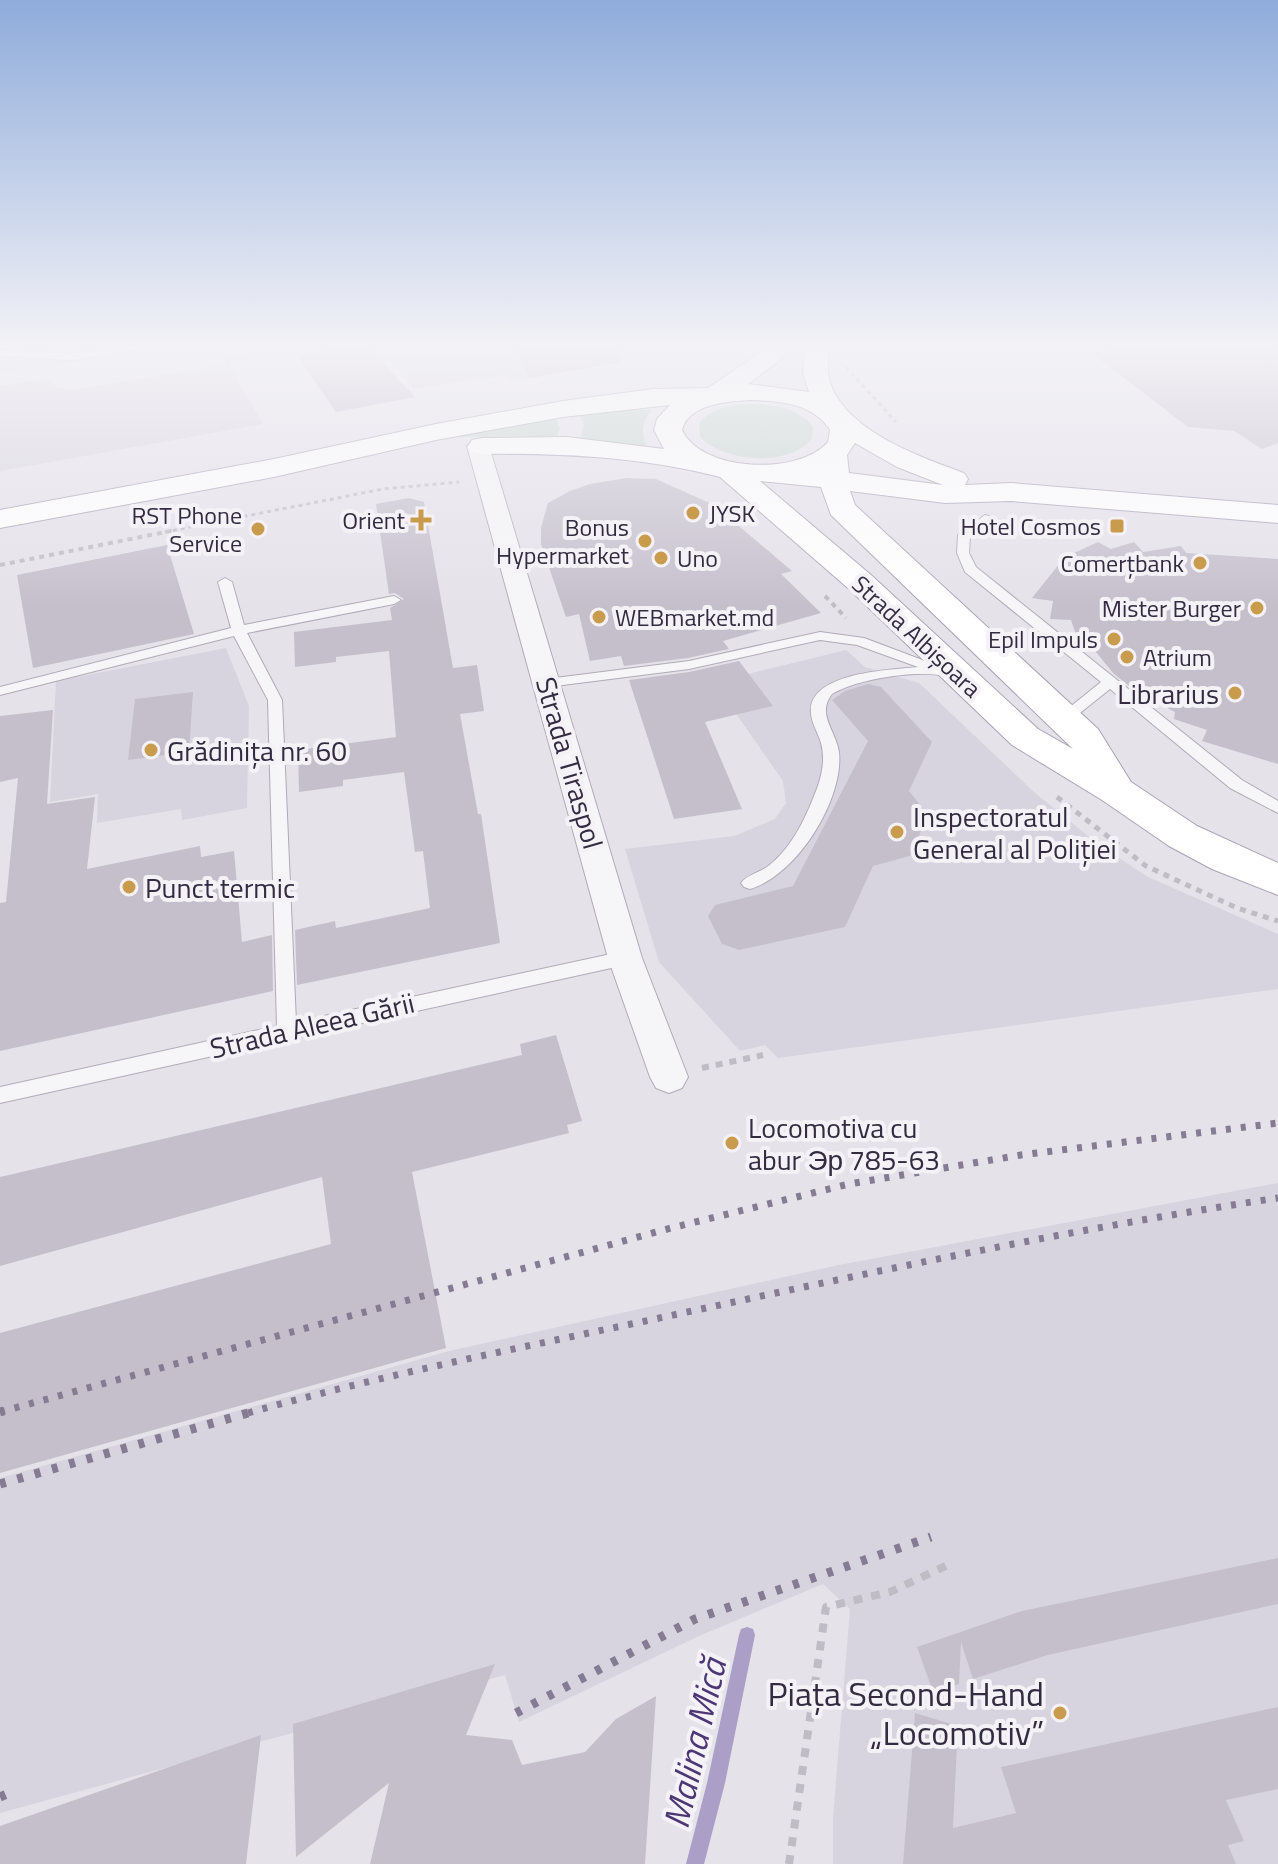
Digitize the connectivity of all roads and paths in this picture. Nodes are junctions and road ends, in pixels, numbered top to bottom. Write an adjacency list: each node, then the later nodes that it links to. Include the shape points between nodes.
1 (427, 434): 8 (main road)
2 (671, 434): 6 (main road, Strada Albișoara, via 675,444)
3 (843, 434): 7 (main road)
4 (862, 434): 10 (main road, via 923,468)
5 (478, 446): 6 (main road, via 567,445); 8 (main road); 9 (street, Strada Tiraspol)
6 (715, 465): 7 (main road, via 767,472); 20 (main road, Strada Albișoara, via 860,582)
7 (835, 467): 11 (main road); 15 (main road, Strada Albișoara, via 842,509)
8 (274, 468): 14 (main road)
9 (490, 480): 16 (path, via 383,489); 22 (street, Strada Tiraspol)
10 (1011, 492): 11 (main road); 12 (main road)
11 (945, 494): 15 (main road, via 886,508)
12 (1278, 514)
13 (989, 518): 21 (lane, via 964,535 963,553 970,569)
14 (0, 519)
15 (867, 533): 24 (main road, Strada Albișoara)
16 (0, 565)
17 (225, 582): 19 (lane)
18 (394, 600): 19 (lane)
19 (239, 631): 23 (lane); 30 (lane, via 275,700)
20 (950, 673): 22 (lane, via 859,641 820,636 689,665); 25 (main road, Strada Albișoara, via 1025,737); 28 (lane, via 846,682 824,694 818,721 831,750 831,767 823,794 792,852 776,870)
21 (1110, 682): 24 (lane); 26 (lane, via 1236,784)
22 (547, 683): 29 (street, Strada Tiraspol)
23 (0, 691)
24 (1065, 718): 25 (main road, Strada Albișoara, via 1085,737)
25 (1116, 791): 27 (main road, Strada Albișoara, via 1183,836)
26 (1278, 808)
27 (1278, 880)
28 (750, 883)
29 (625, 958): 30 (lane, Strada Aleea Gării); 33 (street, Strada Tiraspol)
30 (287, 1031): 34 (lane, Strada Aleea Gării)
31 (763, 1055): 32 (path)
32 (708, 1066)
33 (669, 1077)
34 (0, 1095)
35 (954, 1562): 36 (path, via 890,1592 826,1607)
36 (789, 1864)

